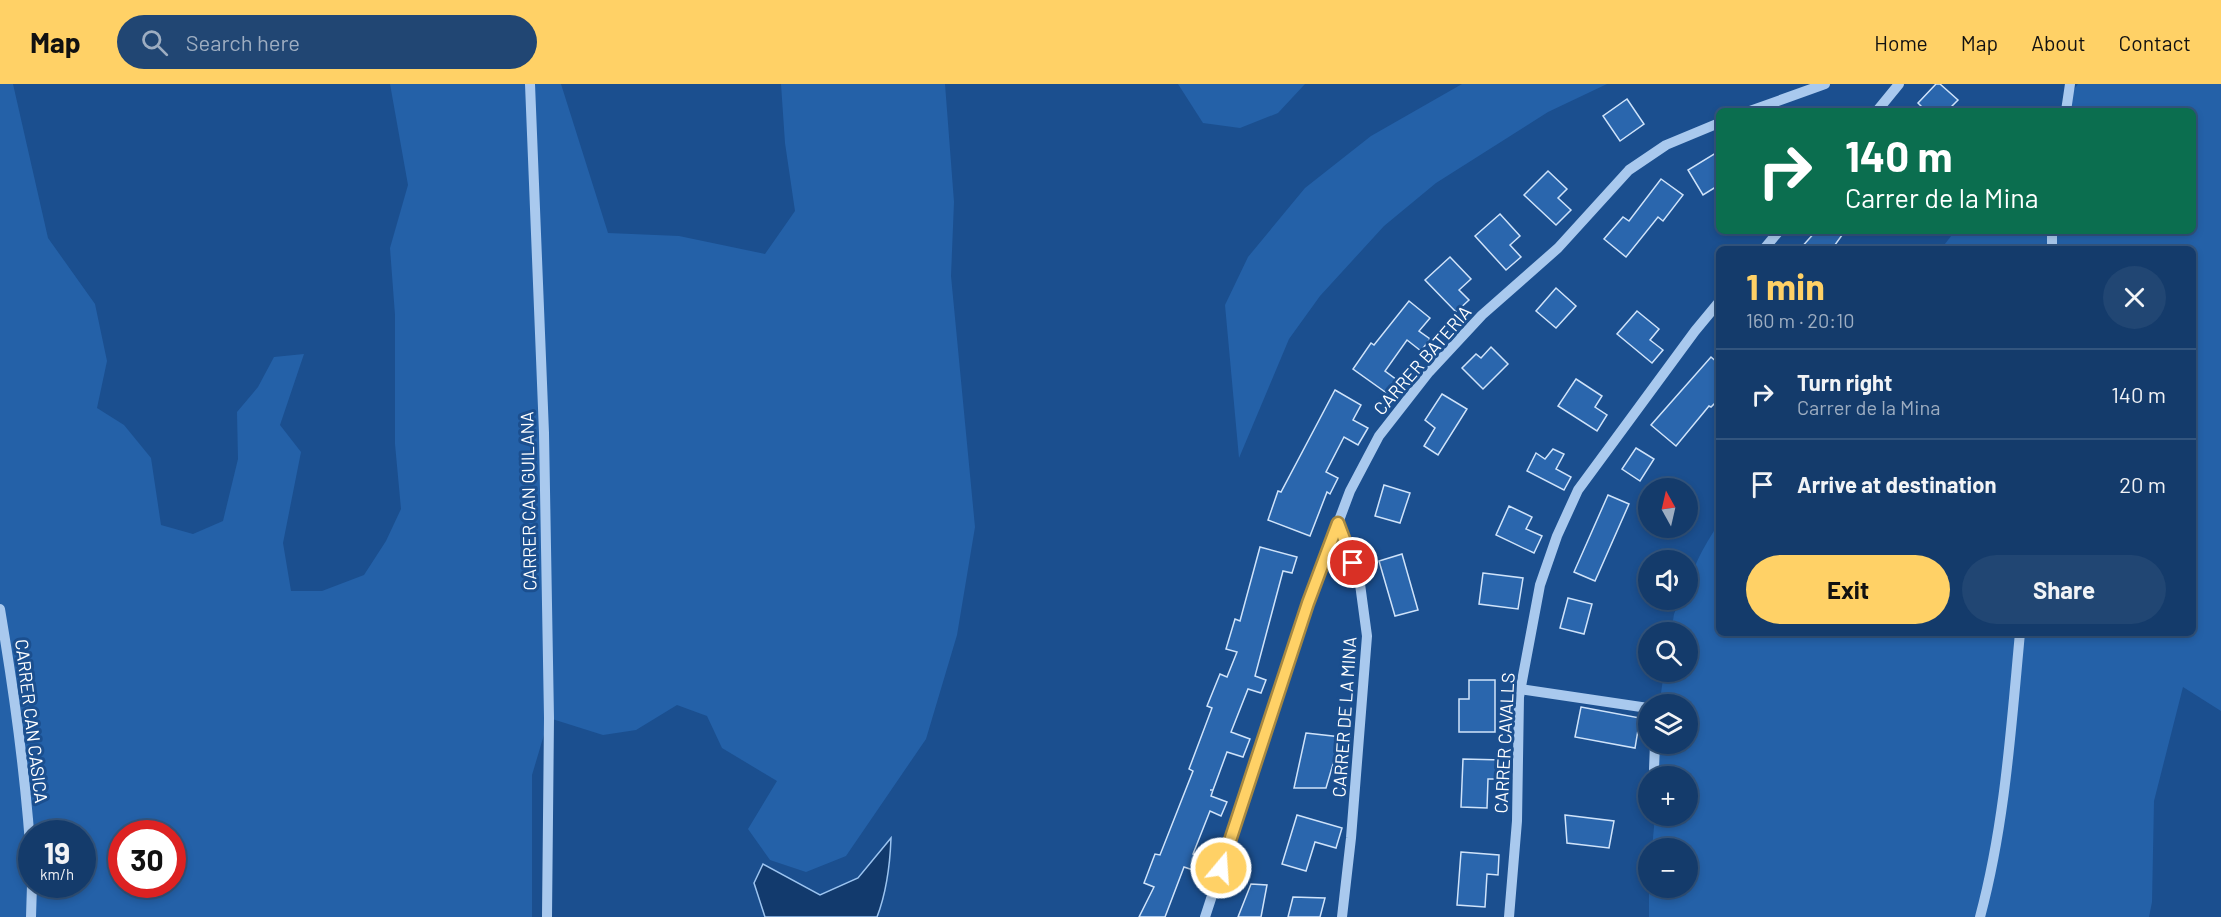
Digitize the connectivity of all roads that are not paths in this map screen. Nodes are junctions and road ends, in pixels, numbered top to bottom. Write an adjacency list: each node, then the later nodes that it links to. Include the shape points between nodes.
1 (530, 84): 20 (street, CARRER CAN GUILANA, via 544,433 549,718)
2 (1825, 84): 5 (street)
3 (1899, 84): 6 (street)
4 (2070, 84): 7 (street)
5 (1758, 108)
6 (1879, 108)
7 (2066, 108)
8 (1716, 124): 12 (street, CARRER BATERIA, via 1666,145 1629,170 1558,248 1482,315 1429,372 1379,436)
9 (1776, 234): 10 (street)
10 (1766, 246)
11 (1716, 306): 15 (street, CARRER CAVALLS, via 1578,490 1540,585)
12 (1338, 523): 21 (street, CARRER BATERIA); 22 (street, CARRER DE LA MINA, via 1360,584 1367,636)
13 (0, 609): 17 (street, CARRER CAN CASICA, via 17,710)
14 (2020, 636): 24 (street, via 2004,796)
15 (1520, 689): 16 (street); 23 (street, CARRER CAVALLS, via 1517,821)
16 (1638, 707)
17 (29, 820)
18 (32, 898): 19 (street)
19 (31, 917)
20 (547, 917)
21 (1205, 917)
22 (1342, 917)
23 (1509, 917)
24 (1980, 917)

